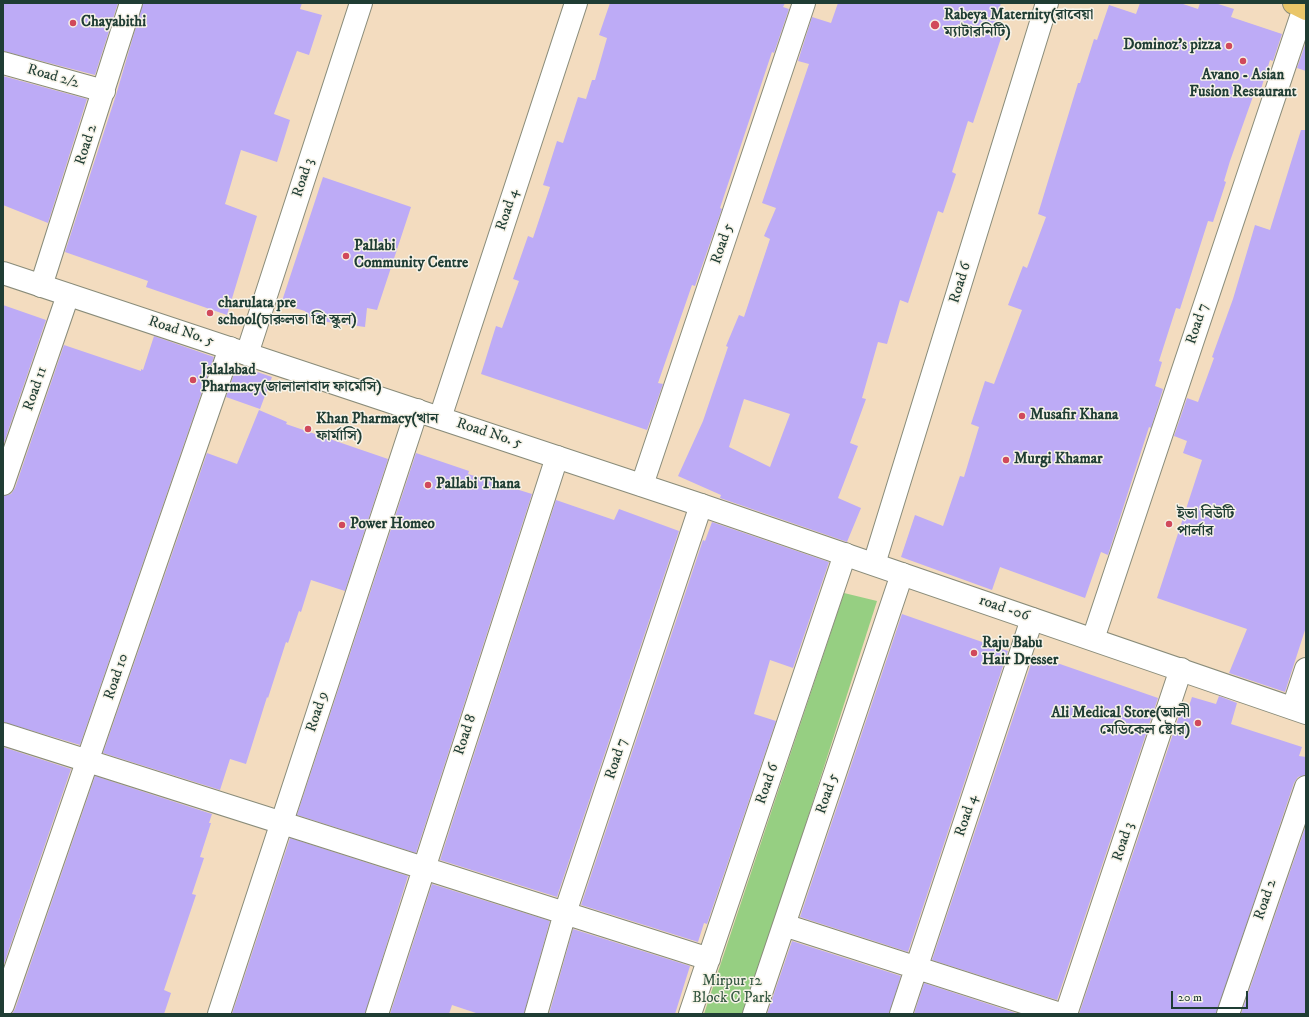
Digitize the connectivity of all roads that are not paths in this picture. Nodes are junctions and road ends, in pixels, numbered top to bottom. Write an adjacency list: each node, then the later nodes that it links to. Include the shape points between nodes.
1 (131, 3): 8 (street, Road 2)
2 (361, 3): 12 (street, Road 3)
3 (576, 3): 14 (street, Road 4)
4 (804, 3): 17 (street, Road 5)
5 (1048, 3): 20 (street, Road 6)
6 (1301, 6): 23 (street, Road 7)
7 (3, 62): 8 (street, Road 2/2)
8 (104, 91): 10 (street, Road 2)
9 (3, 273): 10 (street, Road No. 5)
10 (41, 286): 11 (street, Road No. 5)
11 (68, 295): 12 (street, Road No. 5); 16 (street, Road 11)
12 (238, 351): 13 (street, Road No. 5); 28 (street, Road 10)
13 (417, 410): 14 (street, Road No. 5); 30 (street, Road 9)
14 (440, 418): 15 (street, Road No. 5)
15 (557, 457): 17 (street, Road No. 5); 31 (street, Road 8)
16 (3, 484)
17 (642, 485): 18 (street, Road No. 5)
18 (701, 505): 19 (street, road -06); 32 (street, Road 7)
19 (845, 554): 20 (street, road -06); 34 (street, Road 6)
20 (874, 564): 21 (street, road -06)
21 (902, 574): 22 (street, road -06); 33 (street, Road 5)
22 (1032, 618): 23 (street, road -06); 35 (street, Road 4)
23 (1093, 639): 25 (street, road -06)
24 (1306, 669): 26 (street)
25 (1181, 670): 26 (street, road -06); 44 (street, Road 3)
26 (1300, 711)
27 (3, 734): 28 (street)
28 (88, 761): 30 (street); 36 (street, Road 10)
29 (1306, 787): 45 (street, Road 2)
30 (282, 823): 31 (street); 37 (street, Road 9)
31 (423, 868): 32 (street); 38 (street, Road 8)
32 (565, 913): 34 (street); 39 (street, Road 7)
33 (784, 925): 35 (street); 41 (street, Road 5)
34 (709, 959): 40 (street, Road 6)
35 (917, 967): 42 (street, Road 4); 43 (street)
36 (3, 1005)
37 (219, 1014)
38 (377, 1014)
39 (536, 1014)
40 (690, 1014)
41 (754, 1014)
42 (901, 1014)
43 (1060, 1014)
44 (1066, 1014)
45 (1228, 1014)

